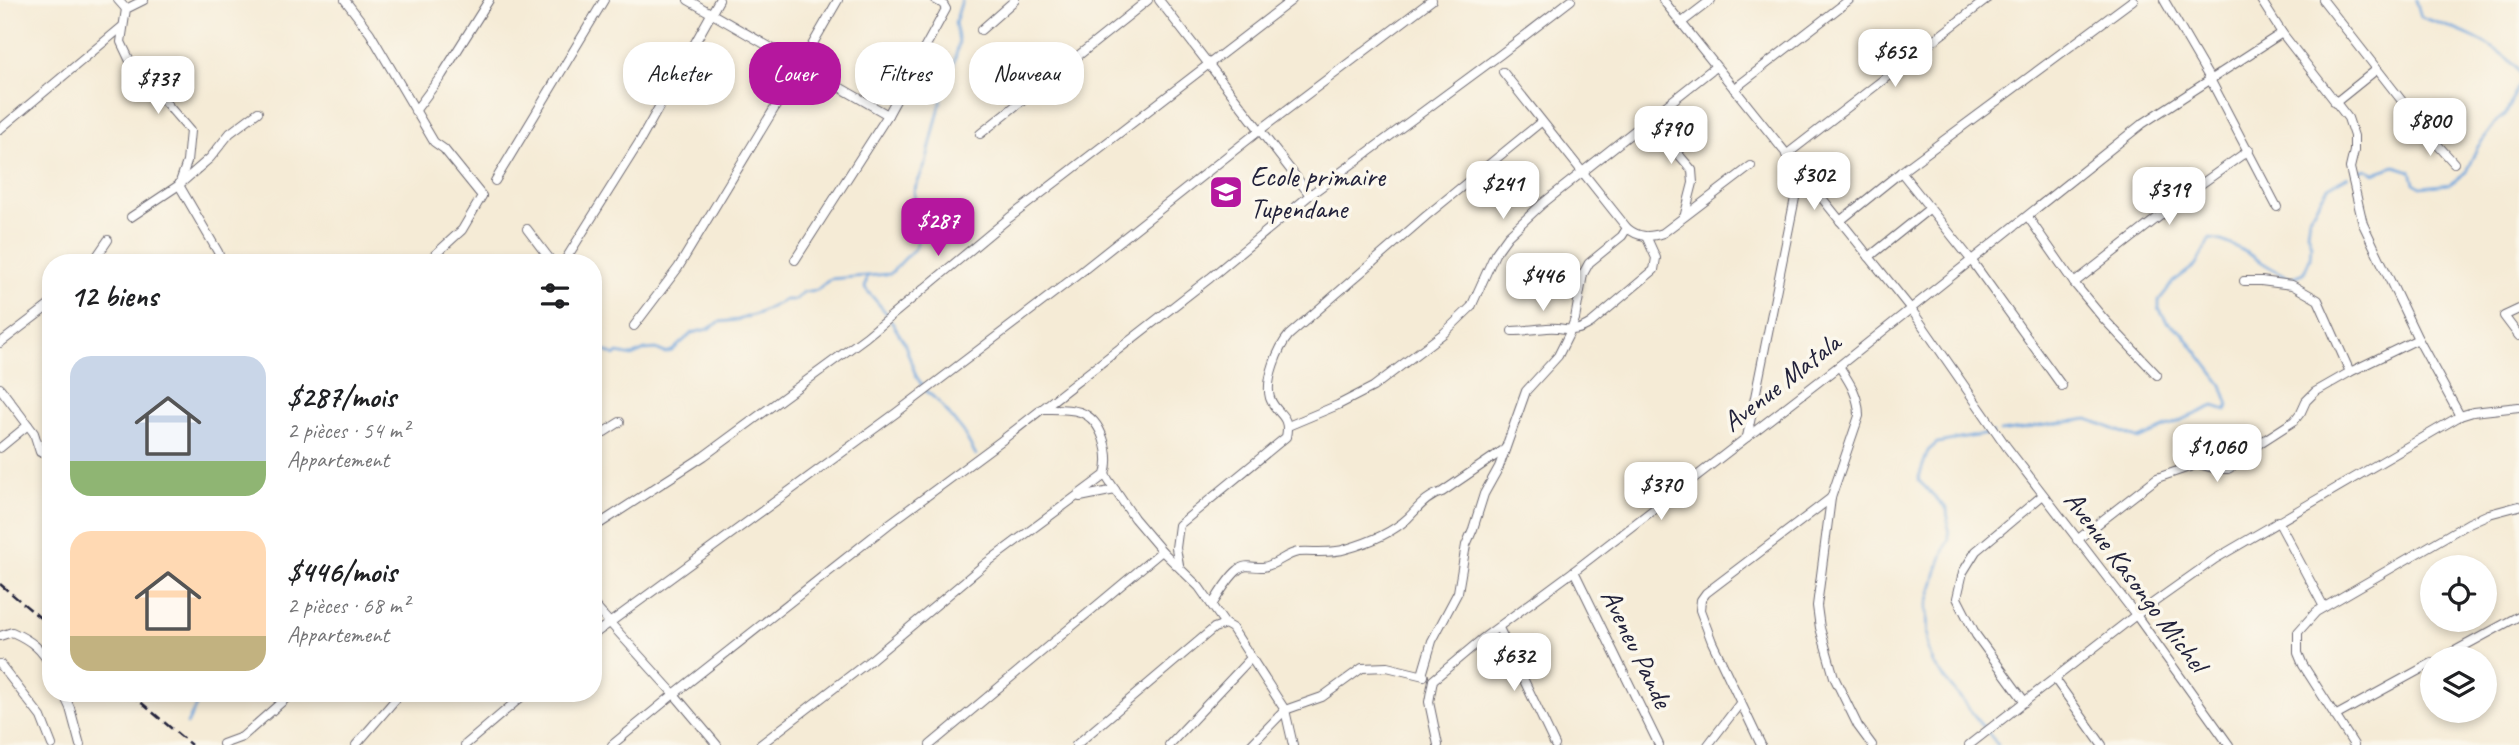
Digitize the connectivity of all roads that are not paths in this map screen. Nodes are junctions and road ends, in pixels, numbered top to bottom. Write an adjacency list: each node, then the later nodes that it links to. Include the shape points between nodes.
1 (118, 0): 24 (street)
2 (144, 0): 24 (street)
3 (345, 0): 42 (street, via 370,33)
4 (489, 0): 42 (street)
5 (604, 0): 56 (street)
6 (688, 0): 25 (street)
7 (719, 0): 25 (street)
8 (838, 0): 31 (street)
9 (936, 0): 43 (street, via 946,9)
10 (1015, 0): 28 (street)
11 (1148, 0): 48 (street)
12 (1159, 0): 32 (street)
13 (1292, 0): 32 (street)
14 (1432, 0): 47 (street)
15 (1571, 0): 58 (street)
16 (1663, 0): 26 (street)
17 (1711, 0): 26 (street)
18 (1849, 0): 38 (street)
19 (1986, 0): 50 (street)
20 (2133, 0): 53 (street)
21 (2164, 0): 36 (street)
22 (2261, 0): 29 (street)
23 (2323, 0): 34 (street)
24 (126, 9): 27 (street)
25 (711, 13): 30 (street); 73 (street, via 640,141)
26 (1681, 23): 33 (street)
27 (123, 26): 46 (street); 57 (street, via 121,42 130,61 190,131)
28 (981, 30)
29 (2282, 33): 36 (street, Avenue Matala); 39 (street)
30 (760, 42)
31 (814, 42)
32 (1209, 63): 47 (street); 111 (street, via 1009,218 866,337 704,456)
33 (1715, 67): 38 (street); 44 (street)
34 (2376, 70): 39 (street); 51 (street)
35 (1503, 72): 45 (street)
36 (2210, 79): 49 (street); 62 (street, Avenue Matala, via 2142,124)
37 (841, 89): 43 (street)
38 (1734, 89): 50 (street)
39 (2336, 103): 86 (street, via 2354,136 2350,168 2363,224)
40 (776, 105): 82 (street, via 678,268)
41 (258, 111): 57 (street)
42 (415, 111): 71 (street, via 434,142 482,195 462,230)
43 (888, 115): 75 (street)
44 (1650, 120): 54 (street); 61 (street, via 1692,170)
45 (1541, 121): 54 (street); 98 (street, via 1417,223 1279,347 1270,399)
46 (0, 129)
47 (1260, 130): 58 (street); 122 (street, via 896,413)
48 (980, 134)
49 (2249, 150): 59 (street); 78 (street)
50 (1786, 155): 55 (street)
51 (2455, 163)
52 (1751, 166): 61 (street)
53 (1900, 172): 60 (street); 64 (street)
54 (1583, 173): 65 (street); 98 (street, via 1508,236 1471,307 1444,332 1373,387)
55 (1800, 173): 64 (street); 100 (street)
56 (495, 181)
57 (179, 185): 63 (street); 70 (street)
58 (1310, 195): 94 (street)
59 (2277, 207)
60 (1929, 209): 74 (street); 76 (street)
61 (1685, 214): 67 (street, via 1662,233)
62 (2028, 216): 76 (street, Avenue Matala); 78 (street)
63 (131, 217)
64 (1840, 220): 74 (street)
65 (1627, 228): 67 (street); 84 (street, via 1589,263)
66 (527, 229): 72 (street)
67 (1646, 236): 84 (street, via 1656,258 1654,270 1591,323)
68 (108, 240): 69 (street)
69 (98, 254)
70 (218, 254)
71 (436, 254)
72 (546, 254)
73 (569, 254)
74 (1869, 257): 79 (street)
75 (794, 260)
76 (1972, 261): 79 (street, Avenue Matala); 91 (street)
77 (2244, 281): 89 (street, via 2292,285 2318,300)
78 (2074, 283): 90 (street)
79 (1911, 309): 88 (street, Avenue Matala); 106 (street, Avenue Kasongo Michel)
80 (2519, 309): 85 (street, via 2504,316)
81 (42, 311): 87 (street)
82 (634, 326)
83 (1512, 331): 84 (street)
84 (1570, 331): 102 (street, via 1558,356 1526,391)
85 (2519, 335)
86 (2418, 339): 89 (street); 95 (street)
87 (0, 343)
88 (1839, 366): 100 (street, Avenue Matala); 107 (street, via 1854,388 1859,416)
89 (2350, 372): 112 (street, via 2315,392 2294,421 2235,465 2217,469 2198,464 2157,478)
90 (2157, 375)
91 (2063, 386)
92 (0, 388): 97 (street)
93 (2519, 407): 95 (street)
94 (1041, 409): 104 (street, via 1082,412 1092,420 1107,453); 135 (street)
95 (2460, 416): 110 (street)
96 (620, 422): 99 (street)
97 (28, 425): 101 (street); 103 (street)
98 (1288, 426): 114 (street, via 1286,437 1179,525)
99 (602, 433)
100 (1747, 437): 115 (street, Avenue Matala)
101 (0, 448)
102 (1505, 449): 116 (street, via 1434,494 1384,535 1345,550 1298,552 1270,566 1238,570); 132 (street, via 1466,545 1458,592 1442,619)
103 (42, 452)
104 (1105, 475): 105 (street); 108 (street)
105 (1115, 490): 108 (street); 113 (street)
106 (2043, 495): 112 (street, Avenue Kasongo Michel); 141 (street, via 1976,551 1963,572 1957,598 1976,635)
107 (1832, 498): 140 (street, via 1701,600 1700,610 1712,642); 144 (street, via 1817,606 1834,677)
108 (1071, 500): 152 (street)
109 (2519, 506): 117 (street, via 2469,523)
110 (2278, 521): 117 (street); 119 (street)
111 (602, 522)
112 (2077, 540): 119 (street, Avenue Kasongo Michel)
113 (1162, 551): 114 (street); 153 (street)
114 (1179, 565): 116 (street)
115 (1574, 571): 125 (street, Avenue Matala); 160 (street, Aveneu Pande)
116 (1212, 605): 123 (street)
117 (2324, 607): 143 (street, via 2298,632 2298,653)
118 (602, 614): 122 (street)
119 (2136, 615): 133 (street); 167 (street, Avenue Kasongo Michel)
120 (2519, 616): 127 (street)
121 (602, 619): 122 (street)
122 (609, 622): 124 (street); 135 (street)
123 (1225, 624): 129 (street); 154 (street, via 1214,628)
124 (602, 628)
125 (1499, 628): 134 (street, Avenue Matala); 159 (street)
126 (0, 636): 128 (street, via 12,632)
127 (2464, 646)
128 (42, 652)
129 (1251, 658): 142 (street); 155 (street)
130 (0, 664): 146 (street, via 41,717)
131 (2420, 670): 143 (street)
132 (1422, 675): 134 (street); 142 (street, via 1387,667 1362,668 1322,697)
133 (2055, 679): 141 (street); 166 (street)
134 (1433, 680): 158 (street, via 1429,702)
135 (674, 694): 150 (street); 151 (street)
136 (67, 702): 147 (street)
137 (282, 702): 145 (street, via 242,737)
138 (393, 702): 148 (street)
139 (516, 702): 149 (street)
140 (1741, 702): 161 (street); 162 (street)
141 (2025, 702): 165 (street)
142 (1285, 710): 156 (street); 157 (street)
143 (2335, 716): 168 (street)
144 (1858, 726): 163 (street); 164 (street)
145 (223, 744)
146 (52, 745)
147 (80, 745)
148 (356, 745)
149 (466, 745)
150 (612, 745)
151 (717, 745)
152 (760, 745)
153 (930, 745)
154 (1076, 745)
155 (1169, 745)
156 (1251, 745)
157 (1293, 745)
158 (1438, 745)
159 (1555, 745)
160 (1659, 745)
161 (1708, 745)
162 (1761, 745)
163 (1865, 745)
164 (1872, 745)
165 (1969, 745)
166 (2102, 745)
167 (2229, 745)
168 (2354, 745)

